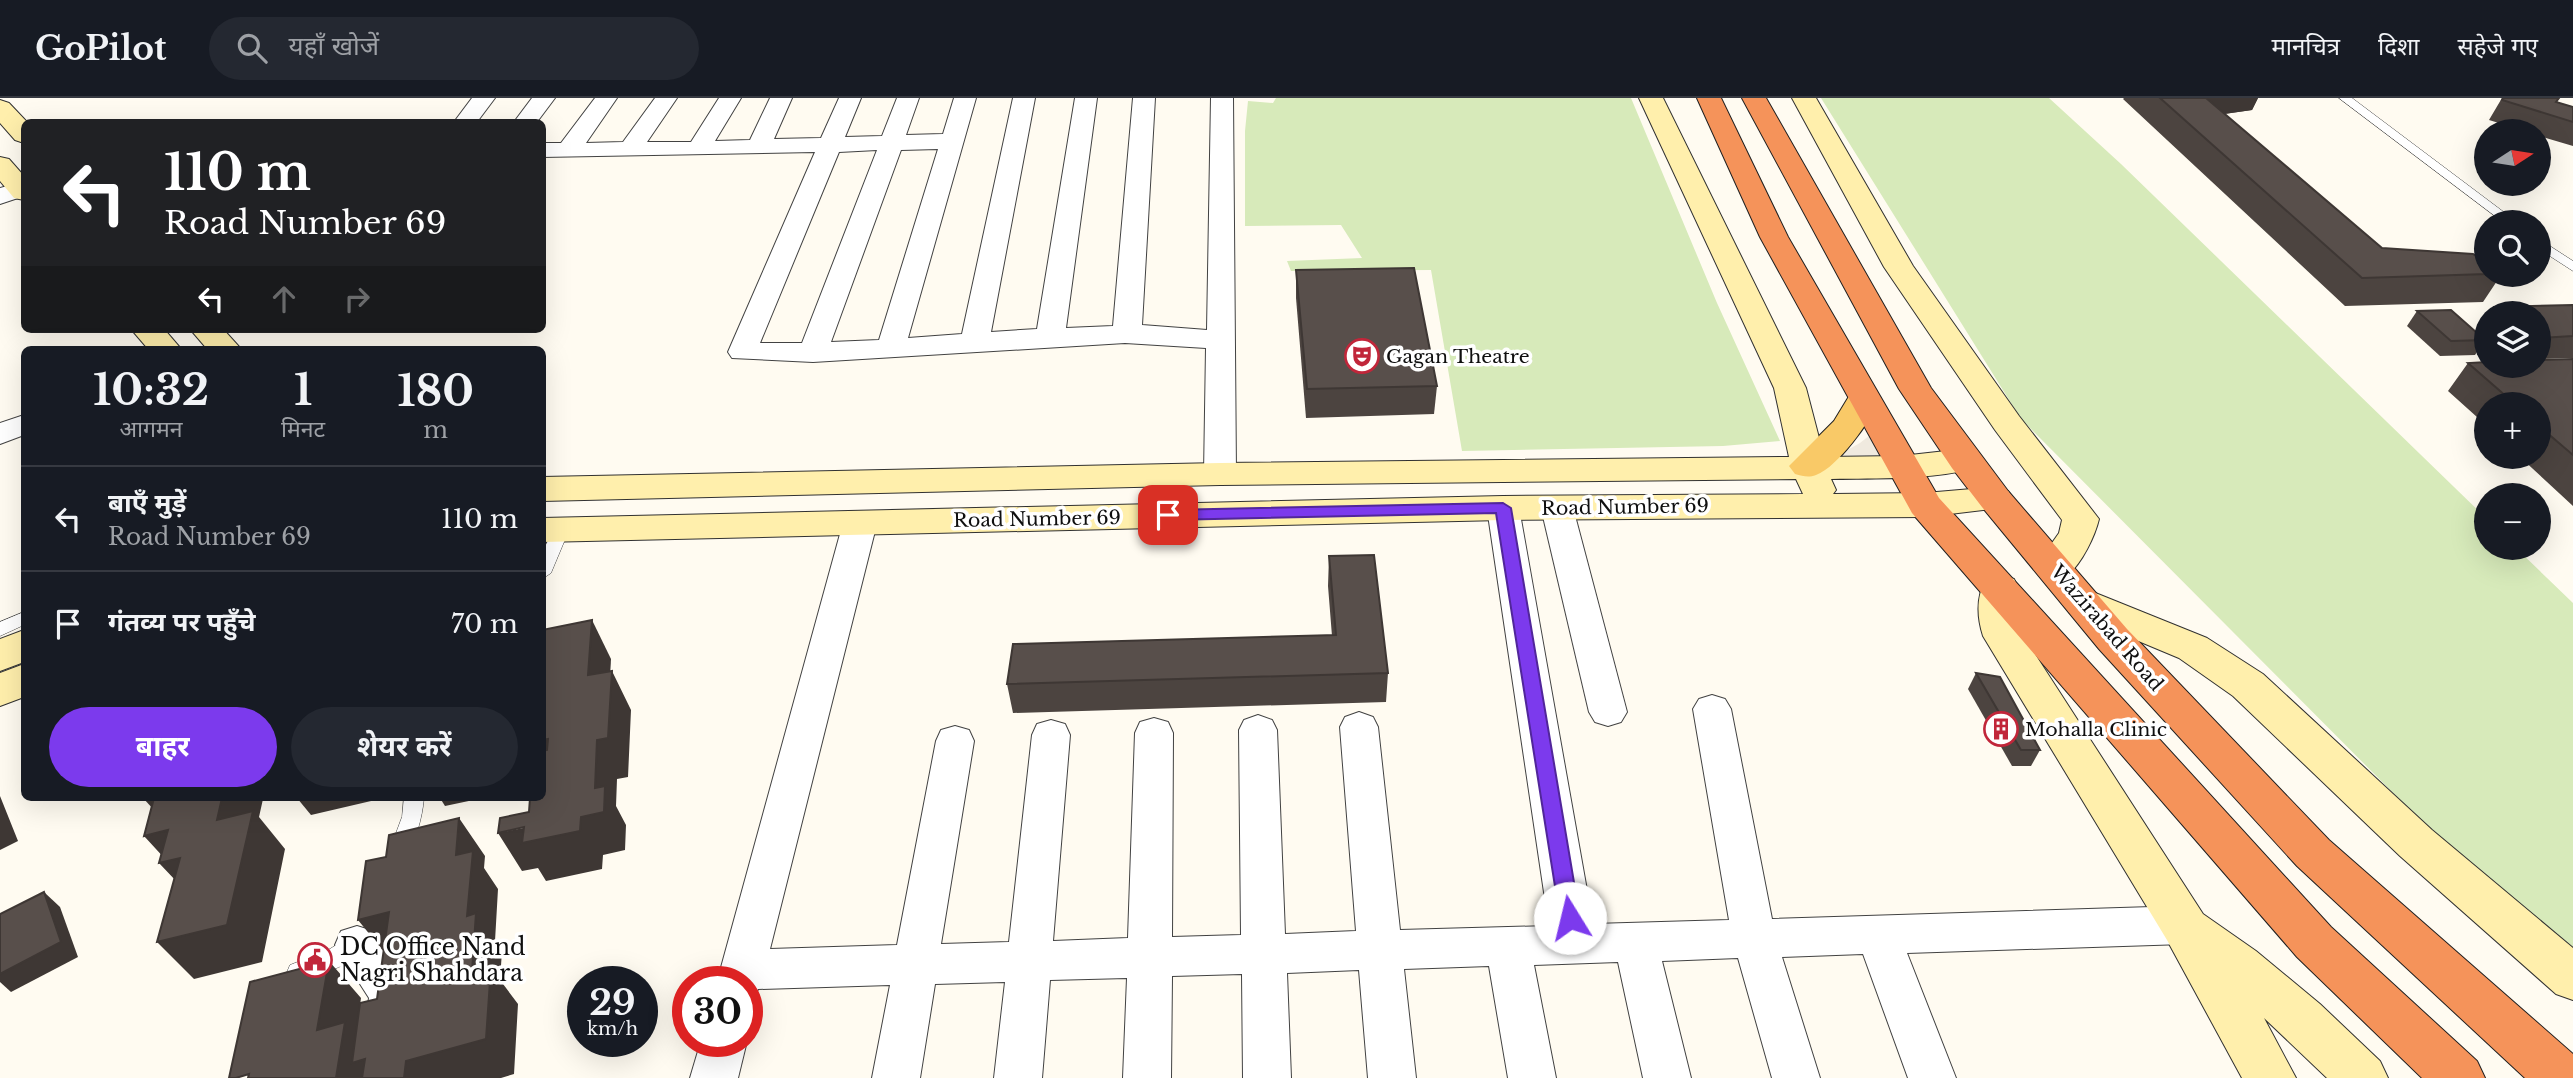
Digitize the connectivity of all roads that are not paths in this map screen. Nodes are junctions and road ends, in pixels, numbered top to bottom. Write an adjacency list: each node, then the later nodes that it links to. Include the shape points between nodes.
1 (484, 98): 20 (street)
2 (544, 98): 21 (street)
3 (606, 98): 27 (street)
4 (666, 98): 28 (street)
5 (730, 98): 29 (street)
6 (781, 98): 26 (street)
7 (850, 98): 25 (street)
8 (908, 98): 24 (street)
9 (965, 98): 23 (street)
10 (1024, 98): 41 (street)
11 (1086, 98): 39 (street)
12 (1144, 98): 38 (street)
13 (1222, 98): 40 (street)
14 (1651, 98): 48 (main road, via 1790,388)
15 (1709, 98): 46 (highway, via 1774,237)
16 (1754, 98): 47 (highway, Wazirabad Road, via 1915,389)
17 (1804, 98): 60 (main road, via 1899,267 2007,424 2081,519 2077,536)
18 (2345, 98): 33 (lane)
19 (0, 108): 22 (main road)
20 (467, 119)
21 (527, 119)
22 (21, 132)
23 (953, 141): 24 (street); 44 (street)
24 (891, 143): 25 (street); 45 (street)
25 (830, 145): 26 (street); 45 (street, via 742,352)
26 (759, 147): 29 (street)
27 (569, 149): 28 (street); 30 (street)
28 (630, 149): 29 (street)
29 (699, 149)
30 (546, 150)
31 (0, 165): 32 (main road)
32 (16, 192)
33 (2495, 210)
34 (2551, 252): 35 (lane)
35 (2573, 268)
36 (151, 333): 42 (main road)
37 (210, 333): 43 (main road)
38 (1127, 333): 39 (street); 40 (street)
39 (1050, 339): 41 (street)
40 (1220, 340): 50 (street)
41 (975, 341): 44 (street)
42 (162, 346)
43 (222, 346)
44 (891, 348): 45 (street)
45 (813, 353)
46 (1863, 400): 48 (main road, via 1846,429); 49 (highway)
47 (1964, 460): 49 (main road, Road Number 69); 52 (highway, Wazirabad Road)
48 (1807, 466): 49 (main road, Road Number 69); 50 (main road, Road Number 69); 53 (main road)
49 (1901, 467): 54 (highway)
50 (1220, 474): 51 (main road, Road Number 69)
51 (546, 489)
52 (1995, 499): 54 (main road, Road Number 69); 60 (highway, Wazirabad Road)
53 (1825, 505): 54 (main road, Road Number 69); 56 (main road, Road Number 69)
54 (1925, 505): 61 (highway)
55 (1503, 508): 56 (main road, Road Number 69); 57 (main road, Road Number 69); 83 (street)
56 (1557, 508): 70 (street)
57 (860, 523): 58 (main road, Road Number 69); 90 (street)
58 (552, 530): 59 (lane)
59 (546, 556)
60 (2054, 567): 62 (highway, Wazirabad Road)
61 (2000, 588): 78 (main road, via 1997,618 2003,636); 108 (highway, via 2314,942)
62 (2083, 602): 92 (main road, via 2193,648 2248,685 2416,843); 109 (highway, Wazirabad Road, via 2313,853)
63 (21, 620): 64 (lane)
64 (0, 630)
65 (21, 646): 66 (main road)
66 (0, 656)
67 (21, 680): 68 (main road)
68 (0, 691)
69 (1713, 709): 81 (street)
70 (1608, 712)
71 (1359, 727): 85 (street)
72 (1258, 730): 86 (street)
73 (1154, 733): 87 (street)
74 (1051, 735): 88 (street)
75 (955, 741): 89 (street)
76 (414, 801): 77 (lane)
77 (391, 875)
78 (2184, 925): 80 (street); 106 (main road); 107 (main road, via 2253,975)
79 (365, 932): 93 (lane); 95 (street, via 392,994)
80 (1878, 934): 81 (street); 105 (street)
81 (1754, 938): 82 (street); 104 (street)
82 (1636, 942): 83 (street); 103 (street)
83 (1574, 943): 84 (street)
84 (1508, 946): 85 (street); 102 (street)
85 (1381, 950): 86 (street); 101 (street)
86 (1263, 953): 87 (street); 100 (street)
87 (1149, 957): 88 (street); 99 (street)
88 (1030, 961): 89 (street); 98 (street)
89 (915, 965): 91 (street); 97 (street)
90 (744, 966)
91 (763, 975)
92 (2573, 978)
93 (285, 981)
94 (719, 1057): 96 (street)
95 (382, 1078)
96 (714, 1078)
97 (896, 1078)
98 (1018, 1078)
99 (1147, 1078)
100 (1266, 1078)
101 (1392, 1078)
102 (1532, 1078)
103 (1667, 1078)
104 (1796, 1078)
105 (1932, 1078)
106 (2270, 1078)
107 (2362, 1078)
108 (2459, 1078)
109 (2562, 1078)

